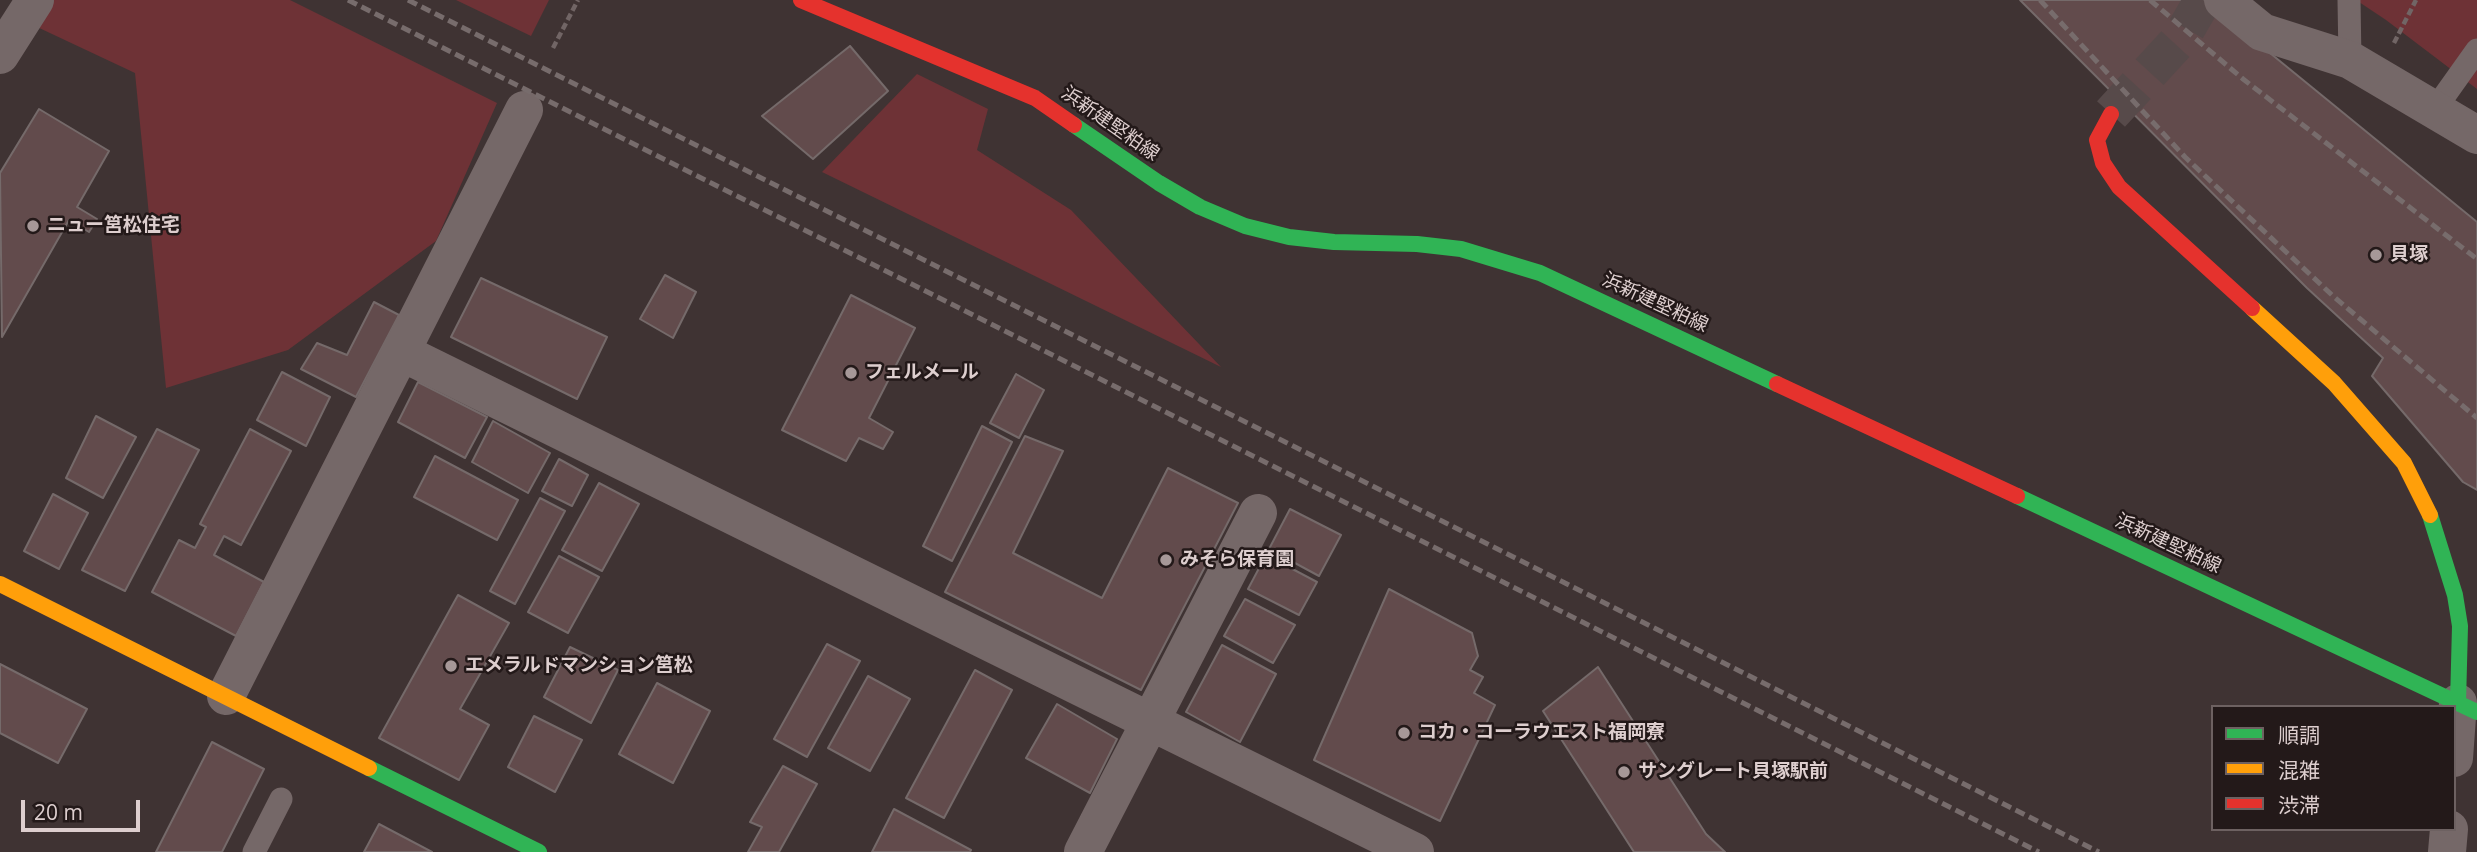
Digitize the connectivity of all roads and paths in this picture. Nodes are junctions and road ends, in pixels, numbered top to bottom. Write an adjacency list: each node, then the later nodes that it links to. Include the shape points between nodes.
1 (35, 0): 9 (street)
2 (578, 0): 7 (path)
3 (802, 0): 19 (main road, 浜新建堅粕線, via 1035,98 1159,183 1245,226 1334,242 1461,249 1540,273)
4 (2223, 0): 10 (street, via 2262,32)
5 (2349, 0): 10 (lane)
6 (2416, 0): 10 (path)
7 (554, 48)
8 (2477, 50): 11 (lane)
9 (0, 55)
10 (2363, 68): 11 (street)
11 (2435, 109): 14 (street)
12 (524, 110): 15 (street)
13 (2111, 114): 19 (main road, via 2097,140 2103,163 2119,187 2334,383 2404,463 2432,520 2455,595)
14 (2477, 135)
15 (401, 352): 18 (street); 20 (street)
16 (1258, 513): 20 (street)
17 (0, 584): 18 (main road)
18 (226, 696): 25 (main road)
19 (2467, 708): 21 (street)
20 (1150, 721): 26 (street); 27 (street)
21 (2456, 750)
22 (281, 799): 24 (lane)
23 (2449, 831): 28 (street)
24 (254, 852)
25 (539, 852)
26 (1083, 852)
27 (1415, 852)
28 (2447, 852)

